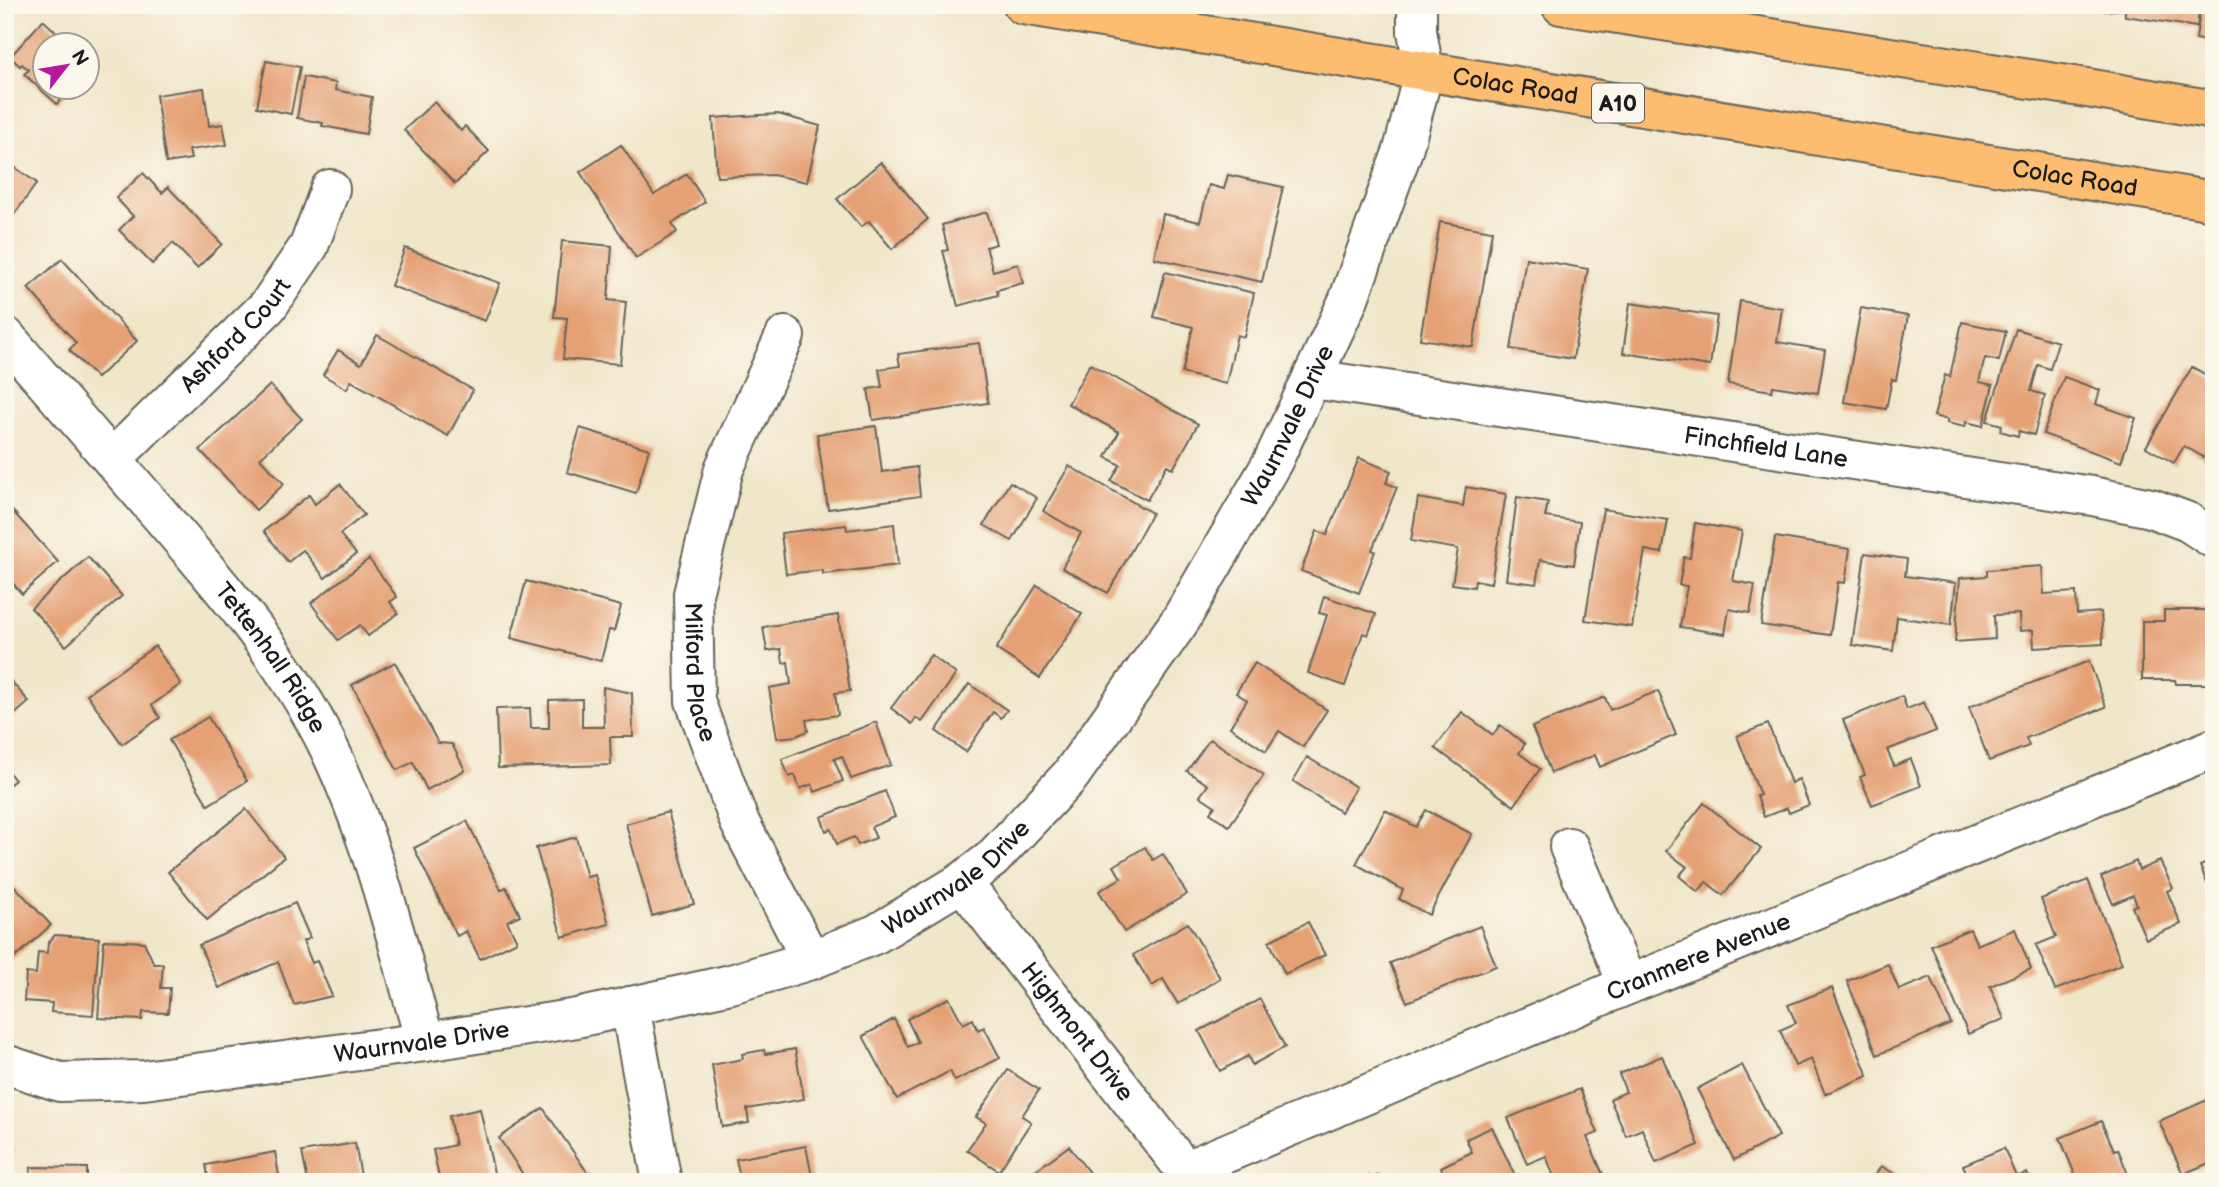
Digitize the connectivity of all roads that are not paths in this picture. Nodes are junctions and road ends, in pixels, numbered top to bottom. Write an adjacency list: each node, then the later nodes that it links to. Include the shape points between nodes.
1 (1023, 5): 4 (highway, Colac Road / A10)
2 (1561, 5): 5 (highway)
3 (1417, 18): 4 (street, Waurnvale Drive)
4 (1424, 71): 7 (highway, Colac Road / A10); 10 (street, Waurnvale Drive, via 1394,176 1348,301)
5 (2214, 110)
6 (330, 189): 11 (street, Ashford Court, via 309,246 268,306)
7 (2214, 201)
8 (5, 336): 11 (street, Tettenhall Ridge)
9 (785, 336): 16 (street, Milford Place, via 724,468 693,594 695,701 739,821)
10 (1312, 379): 12 (street, Finchfield Lane, via 2092,496 2151,508 2188,522); 15 (street, Waurnvale Drive, via 1273,461 1180,621 1070,776 992,859)
11 (112, 459): 19 (street, Tettenhall Ridge, via 231,597 304,701 349,790 387,903)
12 (2214, 539)
13 (2214, 748): 17 (street, Cranmere Avenue)
14 (1569, 847): 17 (street)
15 (962, 882): 16 (street, Waurnvale Drive, via 876,934); 21 (street, Highmont Drive)
16 (811, 960): 18 (street, Waurnvale Drive)
17 (1628, 985): 21 (street, Cranmere Avenue)
18 (630, 1006): 19 (street, Waurnvale Drive); 22 (street)
19 (425, 1042): 20 (street, Waurnvale Drive, via 144,1080 60,1082)
20 (5, 1065)
21 (1190, 1176)
22 (662, 1182)

